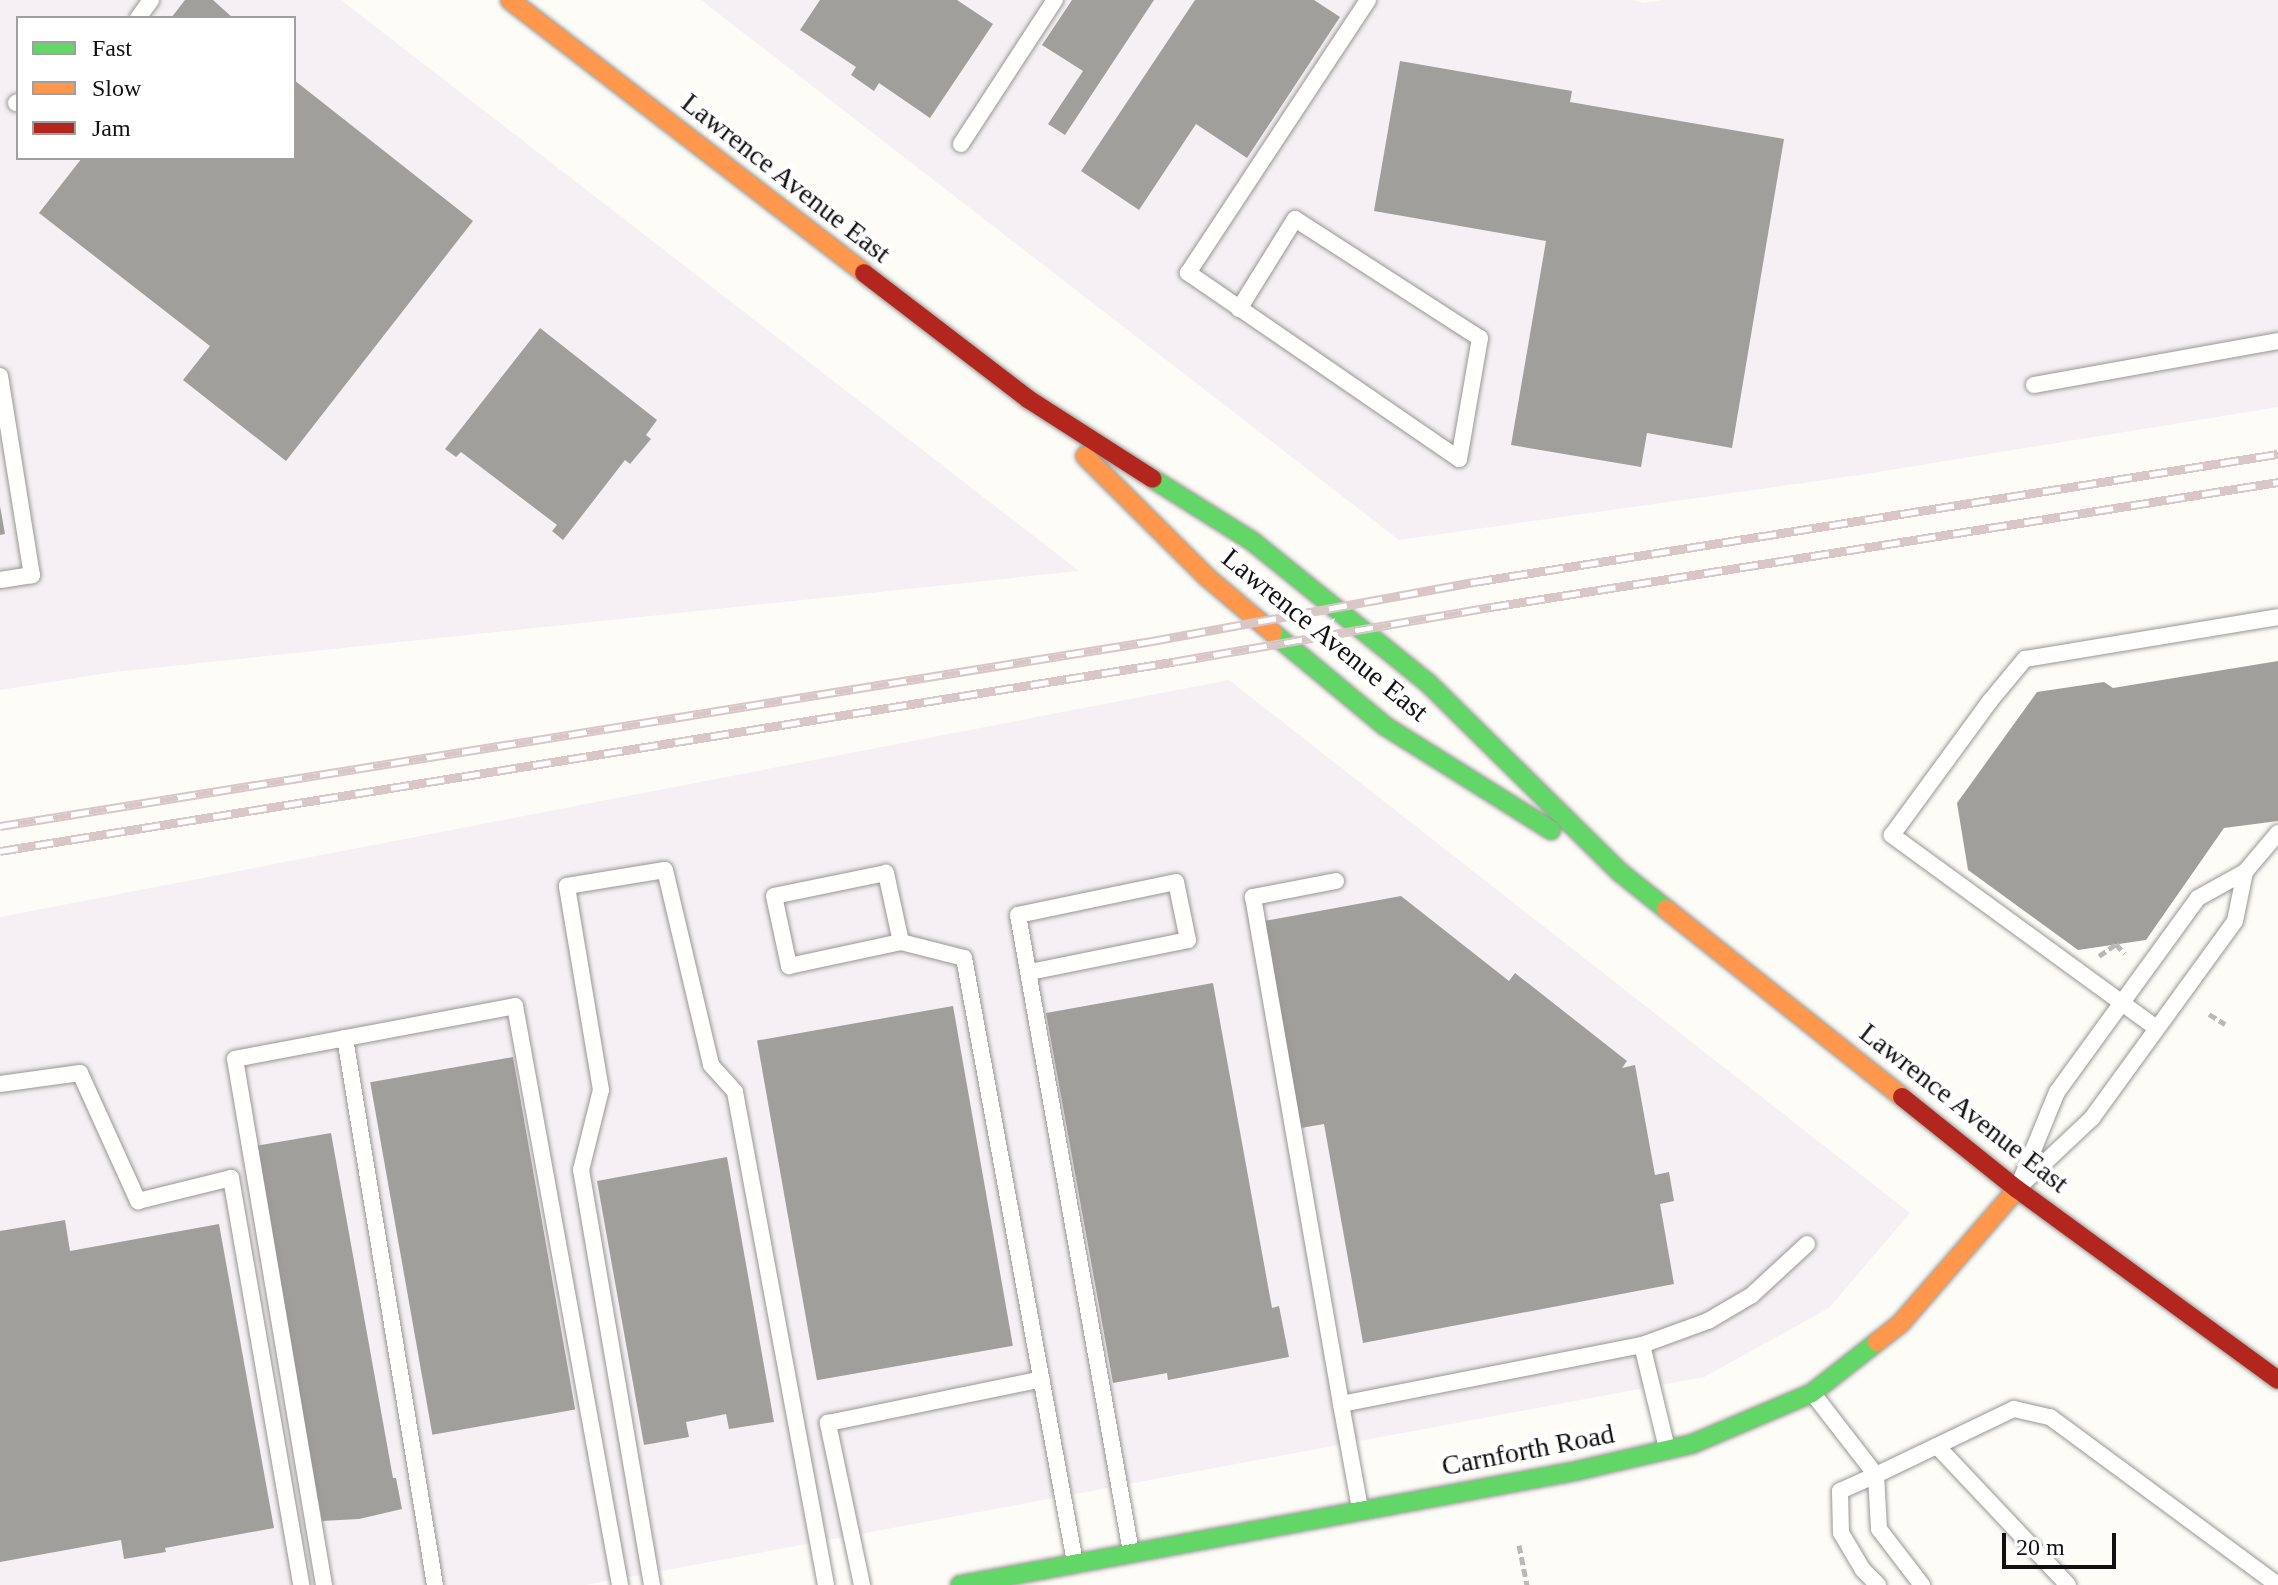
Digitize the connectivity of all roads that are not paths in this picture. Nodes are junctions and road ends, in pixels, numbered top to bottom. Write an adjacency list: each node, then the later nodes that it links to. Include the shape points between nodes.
1 (510, 0): 9 (main road, Lawrence Avenue East)
2 (1055, 0): 4 (lane)
3 (1368, 0): 5 (lane, via 1188,273)
4 (961, 144)
5 (1239, 309): 5 (lane, via 1446,450 1459,459 1480,338 1295,219)
6 (2278, 341): 8 (lane)
7 (0, 376): 10 (lane, via 32,575)
8 (2034, 385)
9 (1028, 399): 14 (main road, Lawrence Avenue East, via 1252,541 1427,682); 14 (main road, Lawrence Avenue East, via 1208,578 1385,726)
10 (0, 580)
11 (2278, 617): 18 (lane, via 2025,659 1892,835)
12 (2278, 833): 13 (lane)
13 (2245, 872): 18 (lane, via 2198,898); 19 (lane, via 2235,921)
14 (1621, 873): 22 (main road, Lawrence Avenue East)
15 (1336, 881): 28 (lane, via 1253,897)
16 (901, 942): 16 (lane, via 789,966 774,896 886,873); 25 (lane, via 964,958)
17 (1030, 972): 17 (lane, via 1188,940 1176,882 1018,915); 33 (lane)
18 (2122, 1003): 19 (lane); 22 (lane, via 2057,1092)
19 (2155, 1027): 22 (lane, via 2092,1118)
20 (345, 1038): 36 (lane, via 235,1059); 37 (lane); 38 (lane, via 515,1006)
21 (0, 1084): 35 (lane, via 80,1073 138,1201 231,1178)
22 (2017, 1189): 26 (main road, Lawrence Avenue East); 27 (main road, Carnforth Road, via 1901,1323)
23 (1807, 1244): 24 (lane, via 1741,1302 1708,1321)
24 (1642, 1345): 28 (lane); 30 (lane)
25 (1042, 1379): 34 (lane); 41 (lane, via 828,1423)
26 (2278, 1380)
27 (1812, 1393): 30 (main road, Carnforth Road); 31 (lane)
28 (1341, 1404): 32 (lane)
29 (1937, 1446): 31 (lane); 45 (lane); 46 (lane, via 2014,1409 2050,1417)
30 (1667, 1450): 32 (main road, Carnforth Road)
31 (1876, 1475): 43 (lane, via 1840,1491 1841,1533); 44 (lane, via 1879,1529)
32 (1361, 1511): 33 (main road, Carnforth Road)
33 (1131, 1553): 34 (main road, Carnforth Road)
34 (1076, 1564): 42 (main road, Carnforth Road)
35 (301, 1585)
36 (324, 1585)
37 (435, 1585)
38 (620, 1585)
39 (652, 1585): 40 (lane, via 581,1170 601,1090 567,886 665,870 711,1065 735,1092)
40 (826, 1585)
41 (862, 1585)
42 (960, 1585)
43 (1878, 1585)
44 (1922, 1585)
45 (2068, 1585)
46 (2278, 1585)

